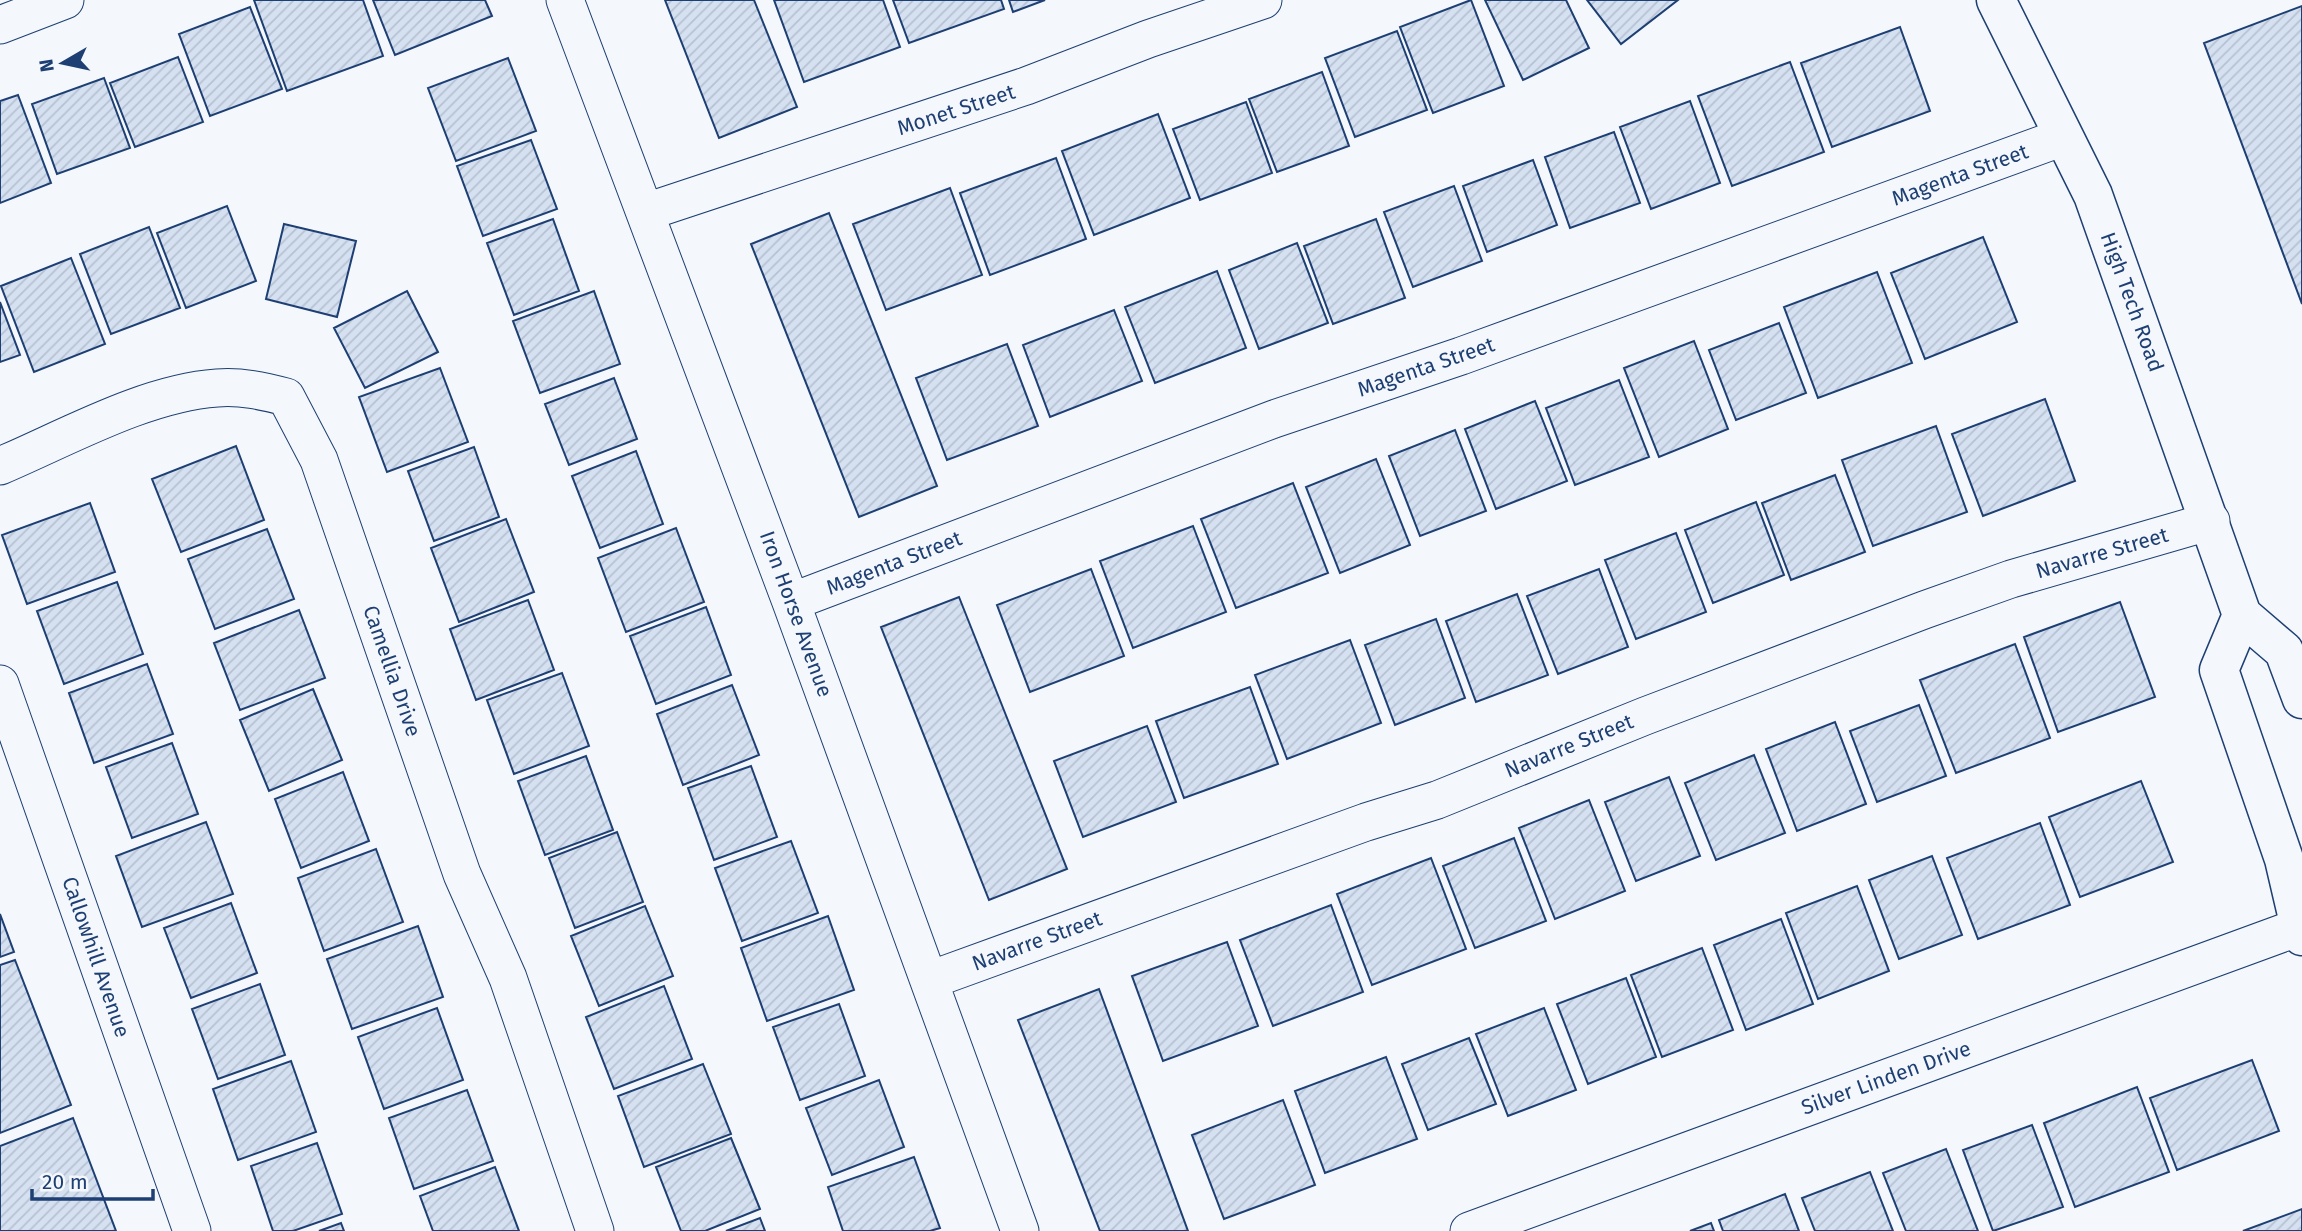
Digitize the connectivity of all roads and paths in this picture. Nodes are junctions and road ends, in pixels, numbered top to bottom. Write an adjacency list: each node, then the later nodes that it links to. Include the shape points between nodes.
1 (65, 0): 5 (street)
2 (565, 0): 7 (street, Iron Horse Avenue)
3 (1263, 0): 7 (street, Monet Street, via 1148,38 1026,86)
4 (1996, 0): 6 (street, High Tech Road)
5 (0, 25)
6 (2063, 137): 9 (street, High Tech Road, via 2093,195); 10 (street, Magenta Street, via 1461,356 1274,419)
7 (646, 212): 10 (street, Iron Horse Avenue)
8 (0, 466): 17 (street, Camellia Drive, via 146,404 187,392 254,389 286,397 319,460 463,874 508,978)
9 (2211, 521): 11 (street, High Tech Road); 15 (street, Navarre Street, via 2011,579 1924,610 1437,800)
10 (791, 602): 15 (street, Iron Horse Avenue)
11 (2242, 615): 13 (street, via 2284,651); 14 (street, via 2219,670 2284,859)
12 (0, 684): 16 (street, Callowhill Avenue)
13 (2302, 699)
14 (2301, 930): 19 (street, Silver Linden Drive)
15 (930, 980): 18 (street, Iron Horse Avenue)
16 (192, 1231)
17 (595, 1231)
18 (1020, 1231)
19 (1469, 1231)

